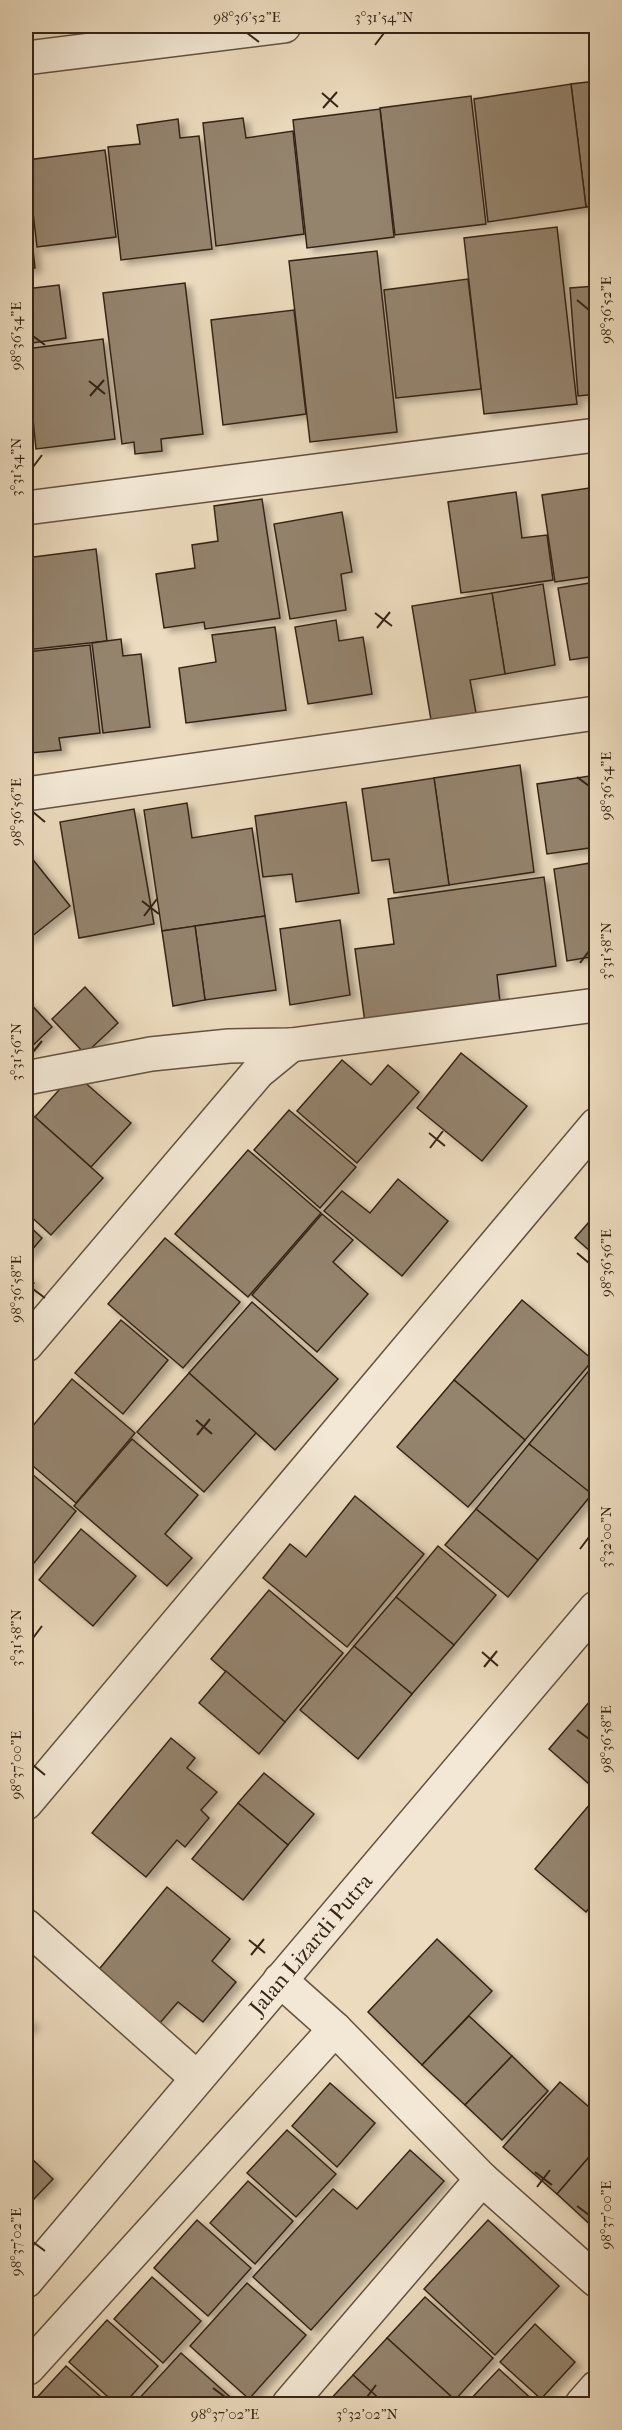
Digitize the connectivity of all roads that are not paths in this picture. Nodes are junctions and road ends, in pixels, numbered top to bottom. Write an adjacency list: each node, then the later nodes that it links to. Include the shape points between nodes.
1 (284, 26): 2 (street)
2 (114, 36): 3 (street)
3 (26, 58)
4 (597, 435): 5 (street)
5 (26, 507)
6 (597, 713): 7 (street)
7 (26, 794)
8 (597, 1005): 9 (street)
9 (291, 1045): 10 (street, via 151,1054); 12 (street, via 258,1072)
10 (26, 1078)
11 (597, 1125): 14 (street)
12 (26, 1346)
13 (597, 1608): 16 (street, Jalan Lizardi Putra)
14 (26, 1803)
15 (26, 1926): 18 (street)
16 (280, 1980): 17 (street); 18 (street, Jalan Lizardi Putra)
17 (335, 2029): 19 (street); 22 (street)
18 (197, 2078): 21 (street, Jalan Lizardi Putra)
19 (482, 2179): 20 (street); 24 (street)
20 (597, 2280)
21 (26, 2281)
22 (28, 2368)
23 (597, 2388): 25 (street)
24 (289, 2404)
25 (582, 2404)

